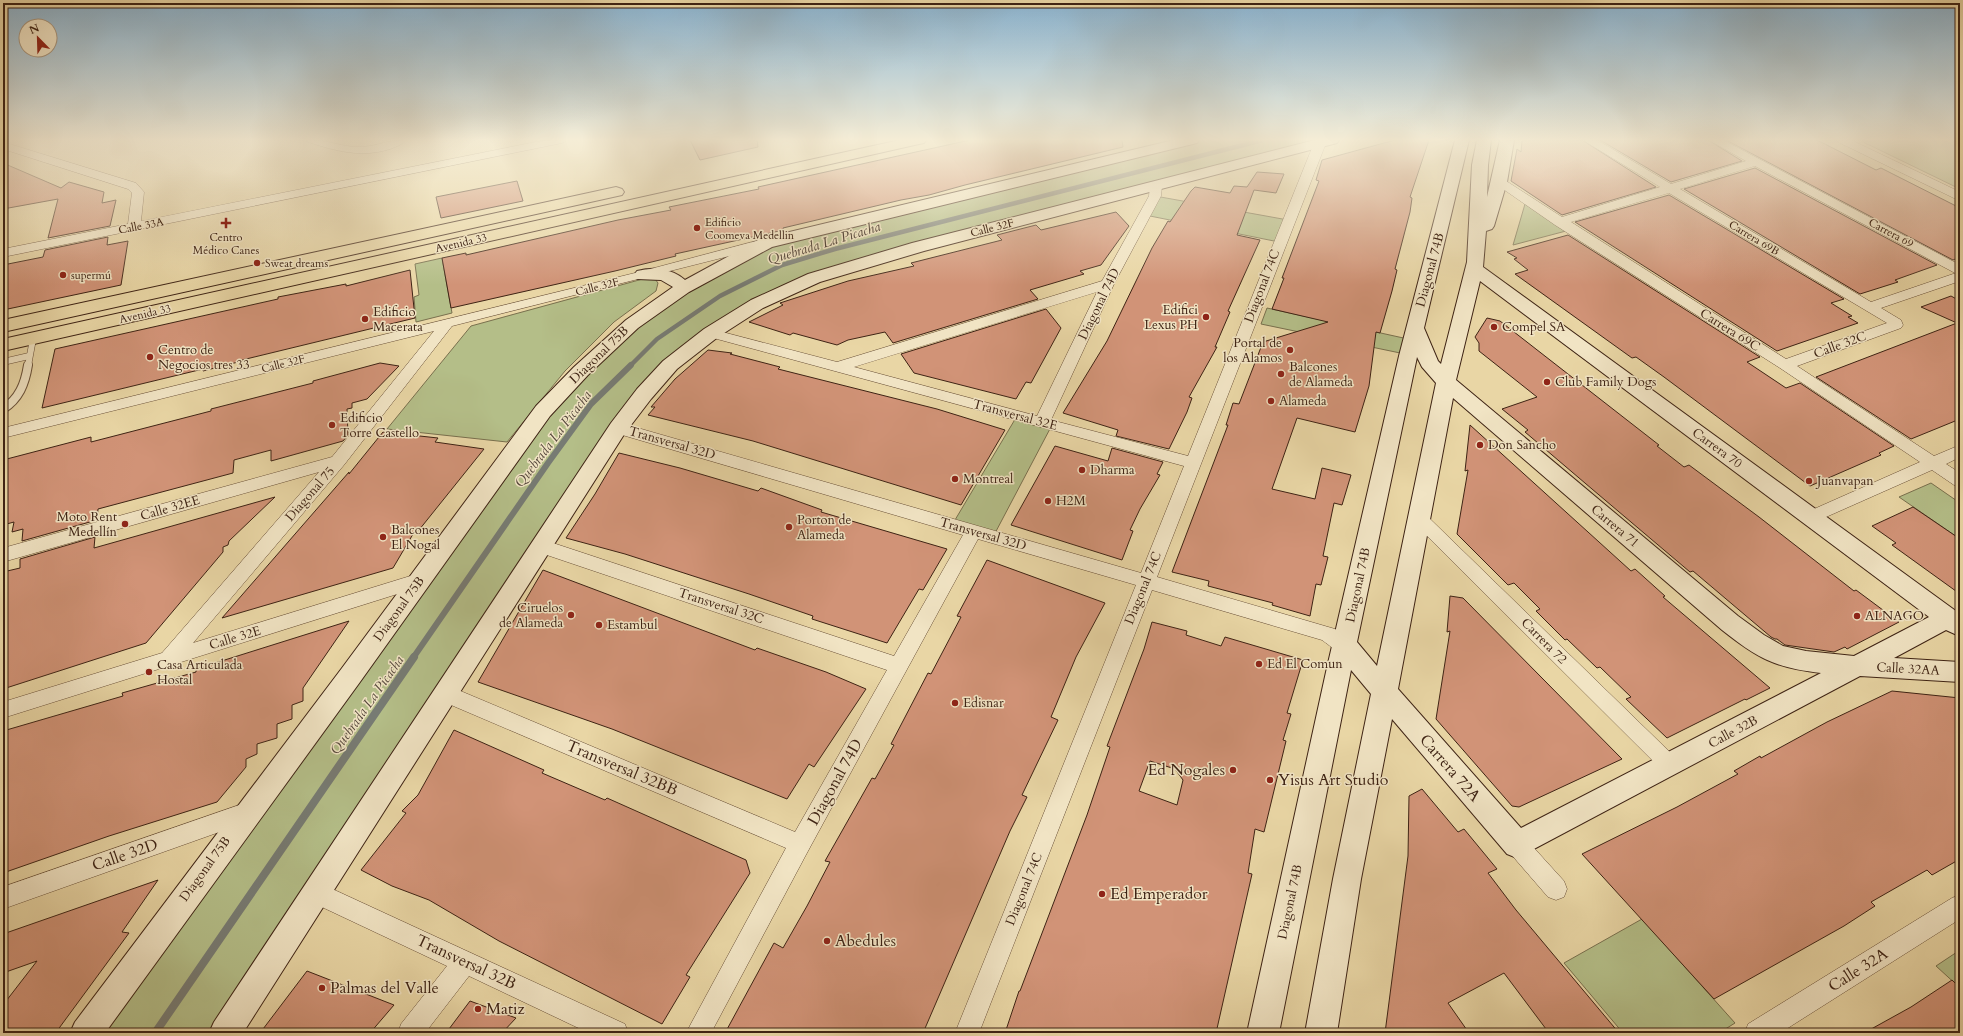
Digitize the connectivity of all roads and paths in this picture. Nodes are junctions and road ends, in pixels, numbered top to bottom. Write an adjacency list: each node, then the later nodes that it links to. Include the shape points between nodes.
1 (134, 188): 20 (street, via 138,192)
2 (324, 188): 20 (street, Calle 33A)
3 (634, 188): 33 (main road, Avenida 33)
4 (713, 188): 37 (main road, Avenida 33)
5 (992, 188): 21 (street, Calle 32F)
6 (1147, 188): 35 (street, Calle 32F, via 918,247 814,278 756,304)
7 (1156, 188): 27 (street, Diagonal 74D, via 1155,196)
8 (1306, 188): 48 (street, Diagonal 74C)
9 (1440, 188): 28 (street)
10 (1451, 188): 28 (street, Diagonal 74B)
11 (1479, 188): 23 (street)
12 (1496, 188): 23 (street)
13 (1508, 188): 19 (street, Carrera 69C)
14 (1669, 188): 19 (street)
15 (1670, 188): 30 (street, Carrera 69B)
16 (1806, 188): 24 (street, Carrera 69)
17 (1942, 188): 18 (street)
18 (1960, 197)
19 (1559, 222): 39 (street, Carrera 69C)
20 (134, 227): 22 (street, Calle 33A)
21 (766, 243): 25 (street, Calle 32F); 29 (street, Diagonal 75B)
22 (3, 253)
23 (1475, 265): 41 (street); 51 (street, Carrera 70)
24 (1960, 270)
25 (643, 275): 29 (street, via 658,273 670,277); 31 (street, Calle 32F)
26 (1960, 276): 30 (street)
27 (1107, 284): 40 (street); 43 (street, Diagonal 74D)
28 (1425, 287): 34 (street, Diagonal 74B)
29 (683, 288): 56 (street, Diagonal 75B, via 632,324 581,371 543,411)
30 (1871, 307): 32 (street, Carrera 69B, via 1893,319)
31 (447, 324): 45 (street, Calle 32F); 47 (street, Diagonal 75)
32 (1896, 325): 39 (street, Calle 32C)
33 (3, 326)
34 (1415, 326): 41 (street, Carrera 71, via 1429,363); 59 (street, Diagonal 74B)
35 (711, 333): 40 (street, Transversal 32E); 44 (street, via 670,365)
36 (3, 345): 37 (main road, Avenida 33)
37 (31, 348): 38 (lane); 42 (lane, via 21,393 15,402)
38 (3, 362)
39 (1785, 365): 49 (street, Carrera 69C)
40 (837, 367): 43 (street, Transversal 32E)
41 (1446, 382): 52 (street); 62 (street, Carrera 71, via 1754,642 1778,655 1806,661)
42 (3, 409)
43 (1042, 422): 48 (street, Transversal 32E)
44 (618, 428): 53 (street, Transversal 32D); 54 (street)
45 (3, 433)
46 (1960, 451): 49 (street)
47 (338, 461): 55 (street, Calle 32EE); 60 (street, Diagonal 75)
48 (1192, 463): 57 (street, Diagonal 74C)
49 (1933, 463): 50 (street, Carrera 69C); 51 (street)
50 (1960, 481)
51 (1811, 517): 58 (street, Carrera 70)
52 (1419, 518): 64 (street); 67 (street, Carrera 72)
53 (974, 531): 57 (street, Transversal 32D); 61 (street, Diagonal 74D)
54 (541, 546): 61 (street, Transversal 32C); 65 (street)
55 (3, 555)
56 (420, 580): 60 (street, Calle 32E); 68 (street, Diagonal 75B)
57 (1146, 581): 59 (street, Transversal 32D, via 1328,634); 81 (street, Diagonal 74C)
58 (1954, 623): 62 (street, Calle 32B)
59 (1345, 646): 64 (street, Carrera 72A); 82 (street, Diagonal 74B)
60 (168, 659): 66 (street, Calle 32E)
61 (900, 666): 69 (street, Diagonal 74D)
62 (1856, 666): 63 (street, Calle 32AA); 67 (street, Calle 32B)
63 (1960, 672)
64 (1384, 692): 70 (street, Carrera 72A); 83 (street, via 1347,879)
65 (444, 693): 69 (street, Transversal 32BB); 72 (street)
66 (3, 710)
67 (1670, 765): 70 (street, Calle 32B)
68 (248, 812): 73 (street, Calle 32D); 76 (street, Diagonal 75B)
69 (800, 844): 80 (street, Diagonal 74D)
70 (1518, 845): 71 (street, Carrera 72A)
71 (1556, 889)
72 (315, 892): 75 (street, Transversal 32B); 77 (street)
73 (3, 898)
74 (1960, 906): 84 (street, Calle 32A)
75 (465, 962): 78 (street); 79 (street, Transversal 32B)
76 (86, 1033)
77 (224, 1033)
78 (410, 1033)
79 (616, 1033)
80 (698, 1033)
81 (967, 1033)
82 (1263, 1033)
83 (1321, 1033)
84 (1756, 1033)

